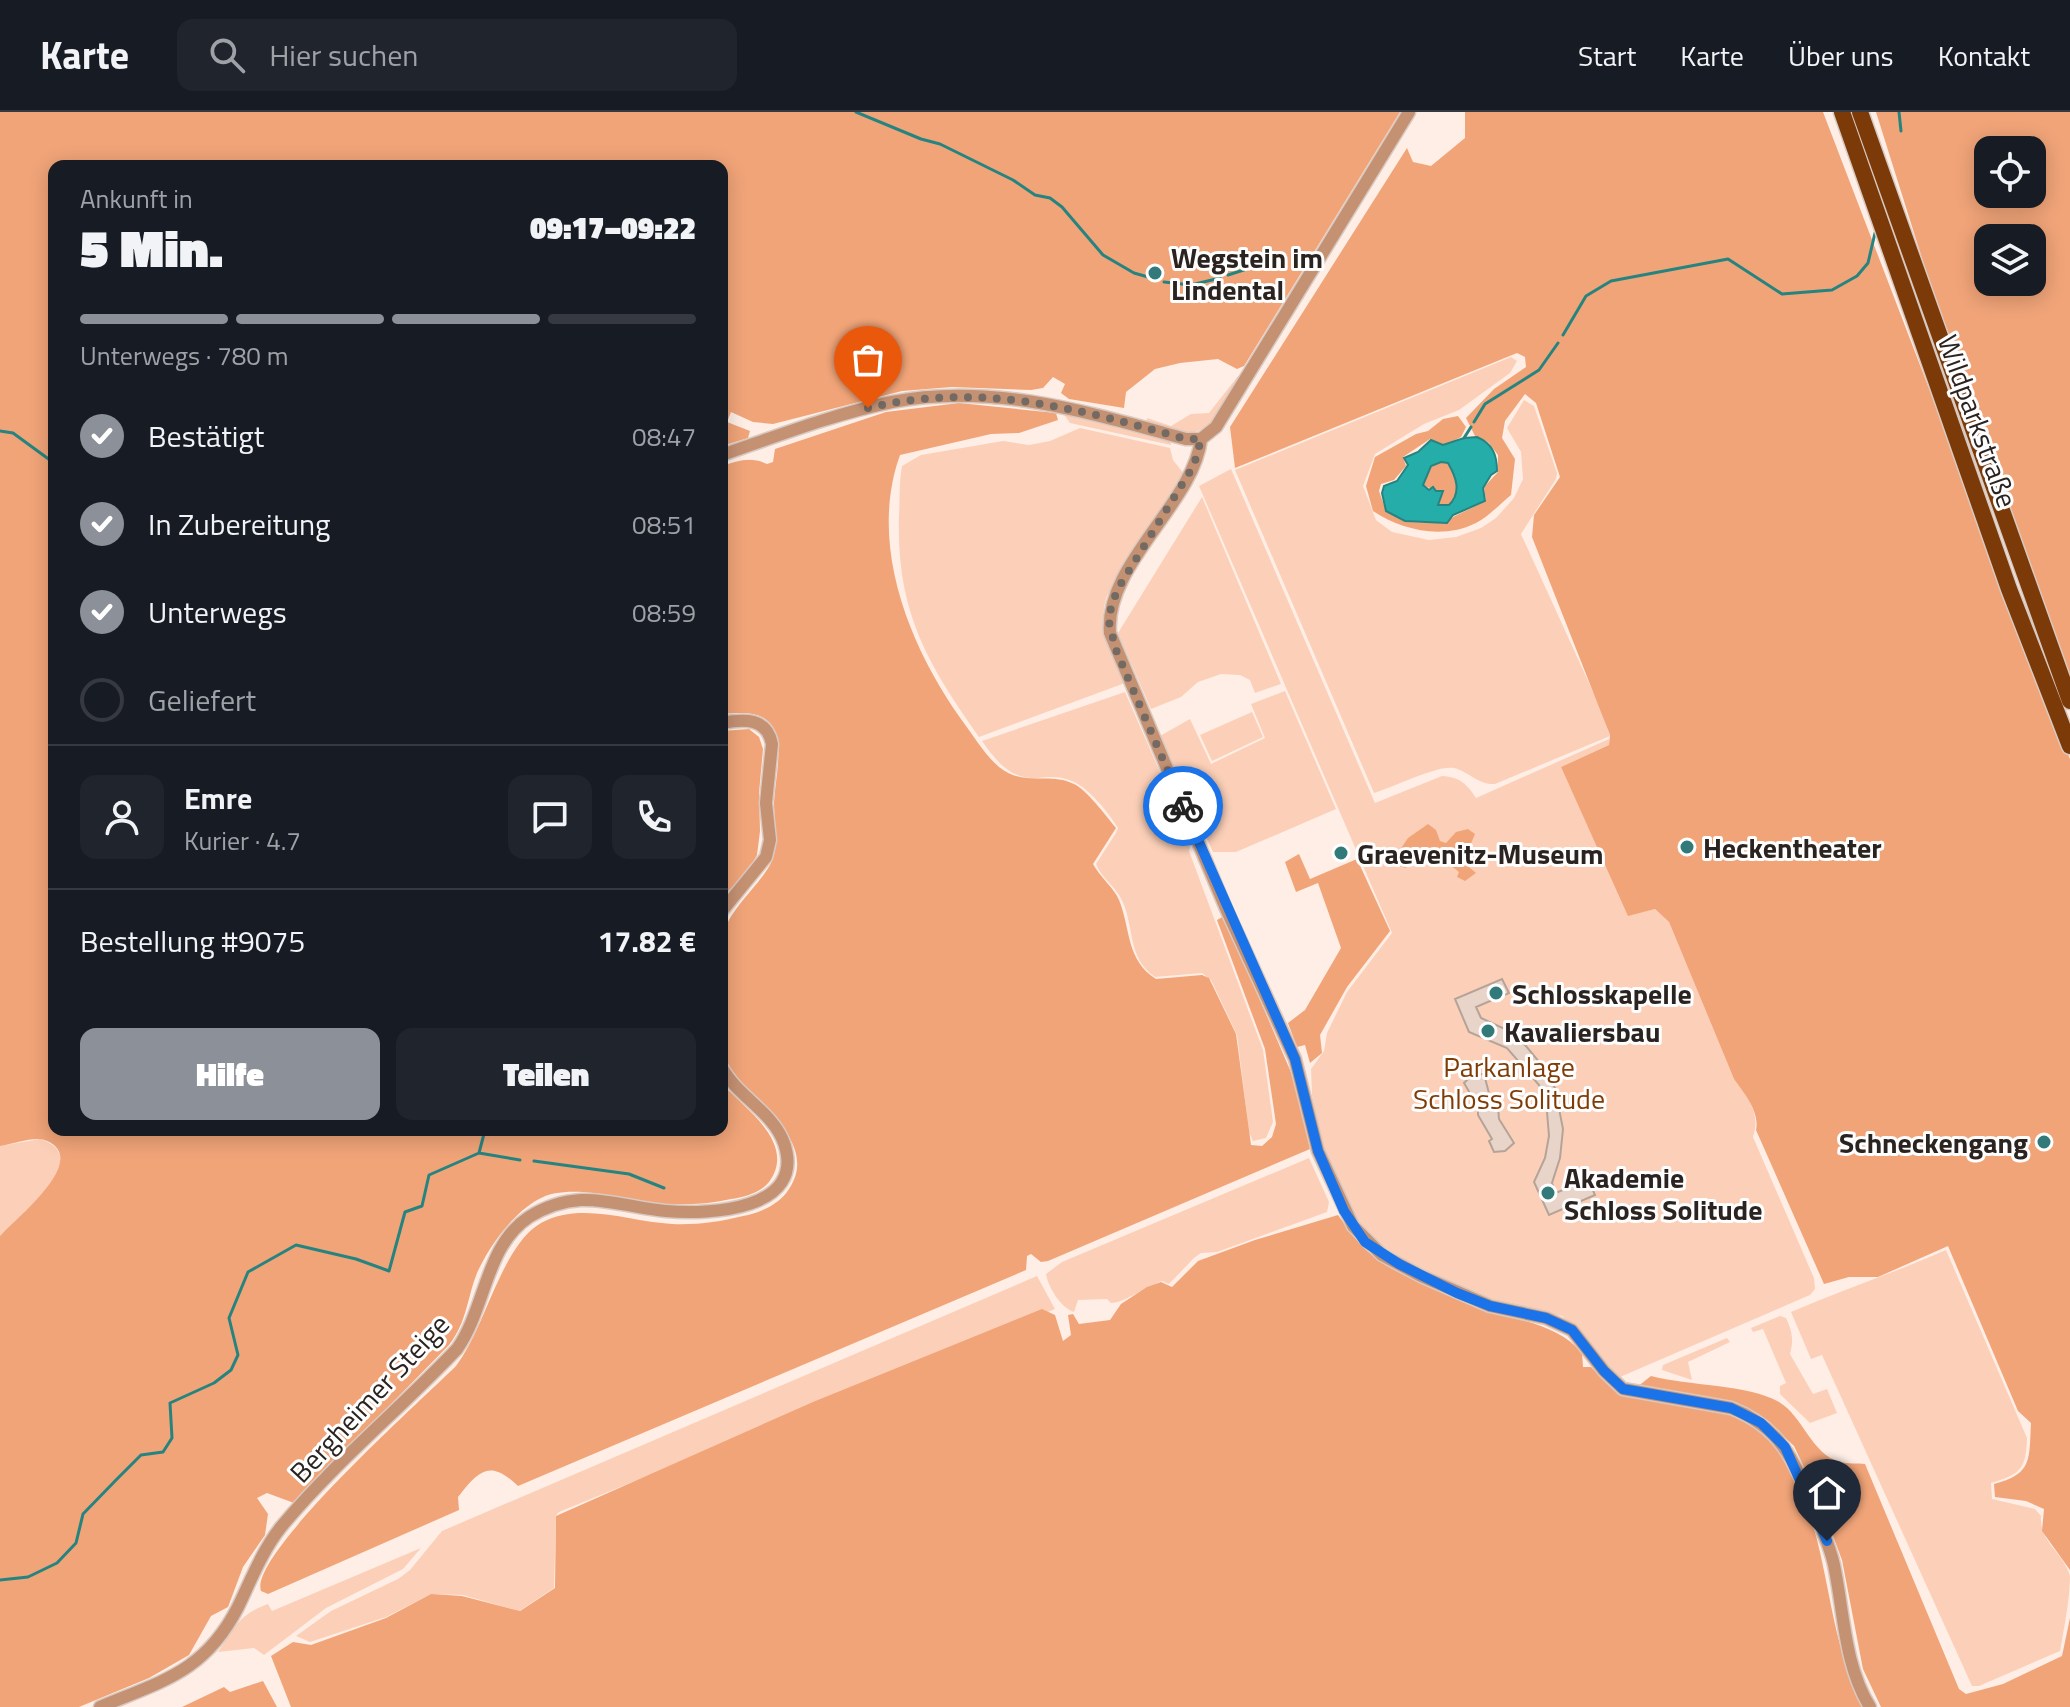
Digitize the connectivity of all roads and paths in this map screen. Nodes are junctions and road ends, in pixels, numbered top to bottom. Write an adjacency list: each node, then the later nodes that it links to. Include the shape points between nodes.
1 (1409, 112): 8 (street, via 1218,424)
2 (1830, 112): 7 (highway, via 1905,315)
3 (1842, 112): 7 (highway, Wildparkstraße)
4 (1860, 112): 6 (highway, Wildparkstraße)
5 (1870, 112): 6 (highway)
6 (1886, 184): 10 (highway, Wildparkstraße)
7 (1932, 368): 12 (highway, Wildparkstraße)
8 (1201, 439): 9 (street, via 1048,403 945,398 868,408); 16 (street, via 1194,465 1117,590 1108,618 1110,633 1295,1059 1313,1135 1344,1211 1365,1242 1410,1270 1490,1306 1546,1318 1572,1330 1623,1389 1731,1408 1774,1434 1797,1468 1827,1541 1851,1658)
9 (728, 453)
10 (2070, 701)
11 (728, 722): 13 (street, via 758,723 772,744 766,857)
12 (2070, 746)
13 (728, 904)
14 (728, 1077): 15 (street, Bergheimer Steige, via 780,1134 788,1166 780,1187 763,1199 734,1207 670,1212 585,1200 565,1202 527,1218 497,1254 457,1349 282,1526 224,1632 195,1664)
15 (100, 1707)
16 (1870, 1707)

